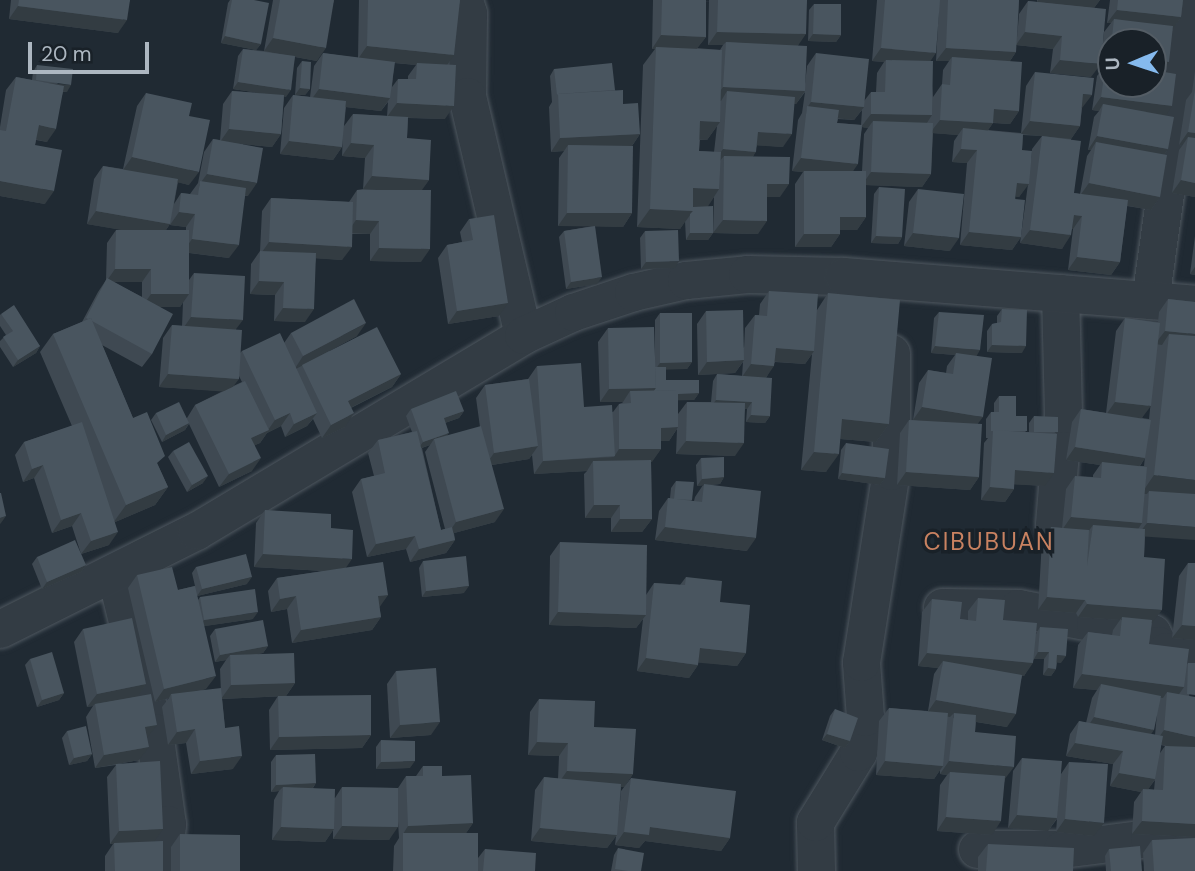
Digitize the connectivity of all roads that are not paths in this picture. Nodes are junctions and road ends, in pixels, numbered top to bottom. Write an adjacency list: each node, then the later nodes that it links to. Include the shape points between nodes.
1 (464, 0): 7 (street, via 468,13 467,96)
2 (1192, 0): 4 (street)
3 (1059, 293): 4 (street); 5 (street); 8 (street, via 1063,414)
4 (1150, 300): 6 (street)
5 (891, 303): 7 (street, via 747,274 686,280 633,292); 16 (street, via 891,471 861,662 865,717 859,752 816,822)
6 (1195, 304)
7 (523, 335): 9 (street, via 195,531)
8 (1054, 524)
9 (115, 572): 11 (street); 15 (street, via 155,732 167,824)
10 (942, 607): 12 (street, via 1018,608 1140,628 1152,633 1166,651)
11 (0, 629)
12 (1195, 658)
13 (1195, 841): 14 (street, via 1149,838 1062,849)
14 (977, 849)
15 (162, 871)
16 (816, 871)

